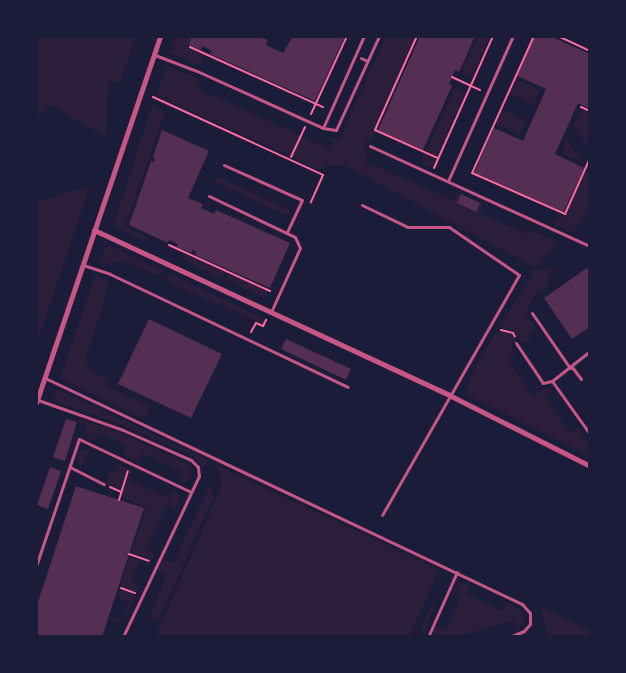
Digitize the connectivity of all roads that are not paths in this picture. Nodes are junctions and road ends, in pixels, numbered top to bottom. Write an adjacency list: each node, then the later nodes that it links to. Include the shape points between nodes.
1 (160, 36): 5 (street)
2 (364, 36): 8 (lane)
3 (379, 36): 7 (lane)
4 (513, 36): 11 (lane)
5 (153, 54): 8 (lane); 14 (street)
6 (361, 58): 7 (lane)
7 (368, 61): 8 (lane, via 336,130)
8 (323, 128)
9 (370, 146): 11 (lane)
10 (224, 165): 15 (lane, via 302,200)
11 (448, 181): 16 (lane)
12 (208, 196): 15 (lane)
13 (362, 205): 27 (lane, via 408,227 449,227 519,275)
14 (94, 230): 17 (street); 18 (street)
15 (287, 233): 18 (lane, via 295,237 300,248)
16 (589, 246)
17 (82, 265): 23 (street); 26 (lane, via 110,274)
18 (269, 314): 27 (street)
19 (532, 314): 22 (lane)
20 (516, 343): 25 (lane, via 543,383)
21 (590, 351): 22 (lane)
22 (571, 368): 24 (lane); 25 (lane)
23 (44, 378): 28 (street); 36 (lane)
24 (580, 379)
25 (552, 381): 29 (lane)
26 (348, 387)
27 (449, 395): 30 (street); 34 (lane)
28 (37, 401): 33 (lane, via 123,430 191,460 198,467 199,476)
29 (590, 434)
30 (590, 466)
31 (70, 467): 32 (lane); 33 (lane, via 79,439); 35 (lane)
32 (104, 484)
33 (191, 492): 37 (lane)
34 (382, 515)
35 (36, 566)
36 (457, 572): 38 (lane); 39 (lane, via 528,609 531,621 527,629)
37 (123, 637)
38 (428, 637)
39 (509, 637)

